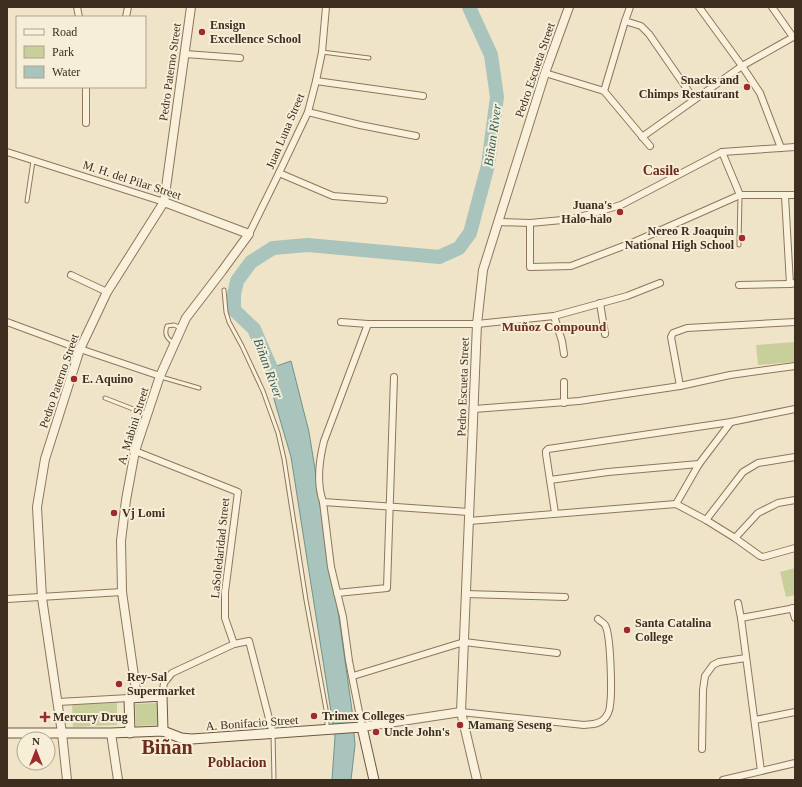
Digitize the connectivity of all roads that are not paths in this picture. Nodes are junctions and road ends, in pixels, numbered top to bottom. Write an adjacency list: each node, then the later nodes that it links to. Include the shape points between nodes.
1 (191, 7): 10 (street, Pedro Paterno Street)
2 (326, 7): 9 (street, Juan Luna Street)
3 (569, 7): 14 (street, Pedro Escueta Street)
4 (630, 7): 7 (street)
5 (699, 7): 13 (street)
6 (772, 7): 8 (street)
7 (624, 21): 17 (street); 19 (street, via 641,26 649,34)
8 (794, 37): 13 (street)
9 (322, 52): 12 (lane); 15 (street, Juan Luna Street)
10 (185, 54): 11 (street); 36 (street, Pedro Paterno Street)
11 (240, 58)
12 (369, 58)
13 (742, 66): 19 (street); 26 (street, via 760,93)
14 (545, 73): 17 (street); 37 (street, Pedro Escueta Street)
15 (316, 81): 18 (street); 20 (street, Juan Luna Street)
16 (86, 88): 21 (street)
17 (604, 91): 23 (street)
18 (424, 96)
19 (694, 99): 23 (street)
20 (308, 112): 22 (street); 30 (street, Juan Luna Street)
21 (86, 123)
22 (416, 136)
23 (642, 137): 24 (street)
24 (650, 146)
25 (795, 147): 26 (street)
26 (781, 148): 28 (street)
27 (7, 152): 29 (street, M. H. del Pilar Street)
28 (722, 152): 31 (street); 38 (street, via 621,205 573,219)
29 (33, 161): 35 (lane); 36 (street, M. H. del Pilar Street)
30 (279, 174): 34 (street, via 333,196); 39 (street, Juan Luna Street)
31 (740, 195): 33 (street); 38 (street, via 634,242 571,266 530,267); 42 (lane)
32 (795, 195): 33 (street)
33 (785, 196): 40 (street)
34 (384, 200)
35 (27, 201)
36 (164, 202): 39 (street, M. H. del Pilar Street); 48 (street, Pedro Paterno Street)
37 (498, 222): 38 (street); 55 (street, Pedro Escueta Street, via 483,270)
38 (530, 223)
39 (249, 234): 56 (street, A. Mabini Street)
40 (787, 235): 41 (street); 45 (street)
41 (795, 235)
42 (740, 245)
43 (71, 276): 48 (street)
44 (660, 283): 49 (street)
45 (792, 284): 46 (street)
46 (739, 285)
47 (224, 290): 110 (lane, via 229,322 263,390 278,433)
48 (108, 292): 59 (street, Pedro Paterno Street)
49 (600, 303): 50 (street); 57 (street)
50 (554, 316): 55 (street); 60 (street)
51 (7, 322): 59 (street)
52 (341, 322): 54 (street)
53 (795, 322): 65 (street, via 687,328 673,333 671,337)
54 (368, 324): 55 (street); 78 (street, via 320,456 320,490)
55 (477, 324): 69 (street, Pedro Escueta Street)
56 (181, 328): 58 (street, A. Mabini Street); 58 (lane, via 167,326 166,337)
57 (605, 334)
58 (174, 345): 62 (street, A. Mabini Street)
59 (80, 349): 62 (street); 91 (street, Pedro Paterno Street, via 45,459 37,507)
60 (564, 354)
61 (795, 366): 65 (street, via 730,375)
62 (160, 376): 66 (lane); 71 (street, A. Mabini Street)
63 (394, 377): 80 (street)
64 (564, 382): 68 (street)
65 (680, 386): 68 (street)
66 (199, 388)
67 (105, 398): 71 (lane)
68 (564, 403): 69 (street)
69 (474, 409): 81 (street, Pedro Escueta Street)
70 (795, 410): 72 (street)
71 (147, 415): 73 (street, A. Mabini Street)
72 (731, 422): 75 (street); 76 (street, via 548,448 546,451)
73 (135, 451): 87 (street, A. Mabini Street, via 121,541); 99 (street, LaSoledaridad Street, via 238,492 225,592 225,618)
74 (795, 457): 83 (street, via 758,464 743,472)
75 (699, 464): 76 (street); 79 (street)
76 (550, 480): 82 (street)
77 (795, 500): 85 (street, via 778,503 758,513)
78 (323, 502): 80 (street); 88 (street)
79 (676, 504): 82 (street); 83 (street)
80 (390, 506): 81 (street); 88 (street, via 387,588)
81 (469, 512): 84 (street, Pedro Escueta Street)
82 (555, 513): 84 (street)
83 (706, 520): 85 (street)
84 (468, 521): 89 (street, Pedro Escueta Street)
85 (735, 538): 86 (street, via 763,557)
86 (795, 548)
87 (122, 592): 91 (street); 104 (street, A. Mabini Street)
88 (337, 593): 102 (street)
89 (465, 594): 90 (street); 98 (street, Pedro Escueta Street)
90 (565, 597)
91 (42, 598): 92 (street); 105 (street, Pedro Paterno Street)
92 (7, 599)
93 (738, 603): 95 (street)
94 (794, 608): 95 (street); 96 (street)
95 (741, 618): 101 (street)
96 (795, 618)
97 (598, 619): 106 (street, via 606,627 610,648 610,706 602,721 584,725)
98 (464, 642): 100 (street); 102 (street); 106 (street, Pedro Escueta Street)
99 (234, 644): 103 (street, via 172,674 164,683); 116 (street, via 250,640)
100 (557, 653)
101 (746, 658): 108 (street); 117 (street, via 712,665 705,676)
102 (353, 676): 109 (street)
103 (162, 696): 104 (main road); 111 (main road)
104 (133, 697): 105 (street); 114 (main road)
105 (58, 702): 115 (street, Pedro Paterno Street)
106 (462, 712): 109 (street, A. Bonifacio Street); 124 (street, Pedro Escueta Street)
107 (795, 712): 108 (street)
108 (755, 720): 119 (street)
109 (359, 727): 110 (main road, A. Bonifacio Street); 123 (main road)
110 (329, 730): 116 (main road, A. Bonifacio Street)
111 (163, 731): 114 (main road); 116 (main road, A. Bonifacio Street, via 192,739)
112 (7, 733): 115 (main road)
113 (111, 733): 114 (main road); 115 (main road); 121 (street)
114 (130, 733)
115 (62, 734): 120 (street, Pedro Paterno Street)
116 (272, 734): 122 (lane)
117 (702, 749)
118 (795, 763): 119 (street)
119 (761, 771): 125 (street)
120 (67, 780)
121 (118, 780)
122 (274, 780)
123 (374, 780)
124 (477, 780)
125 (723, 780)

